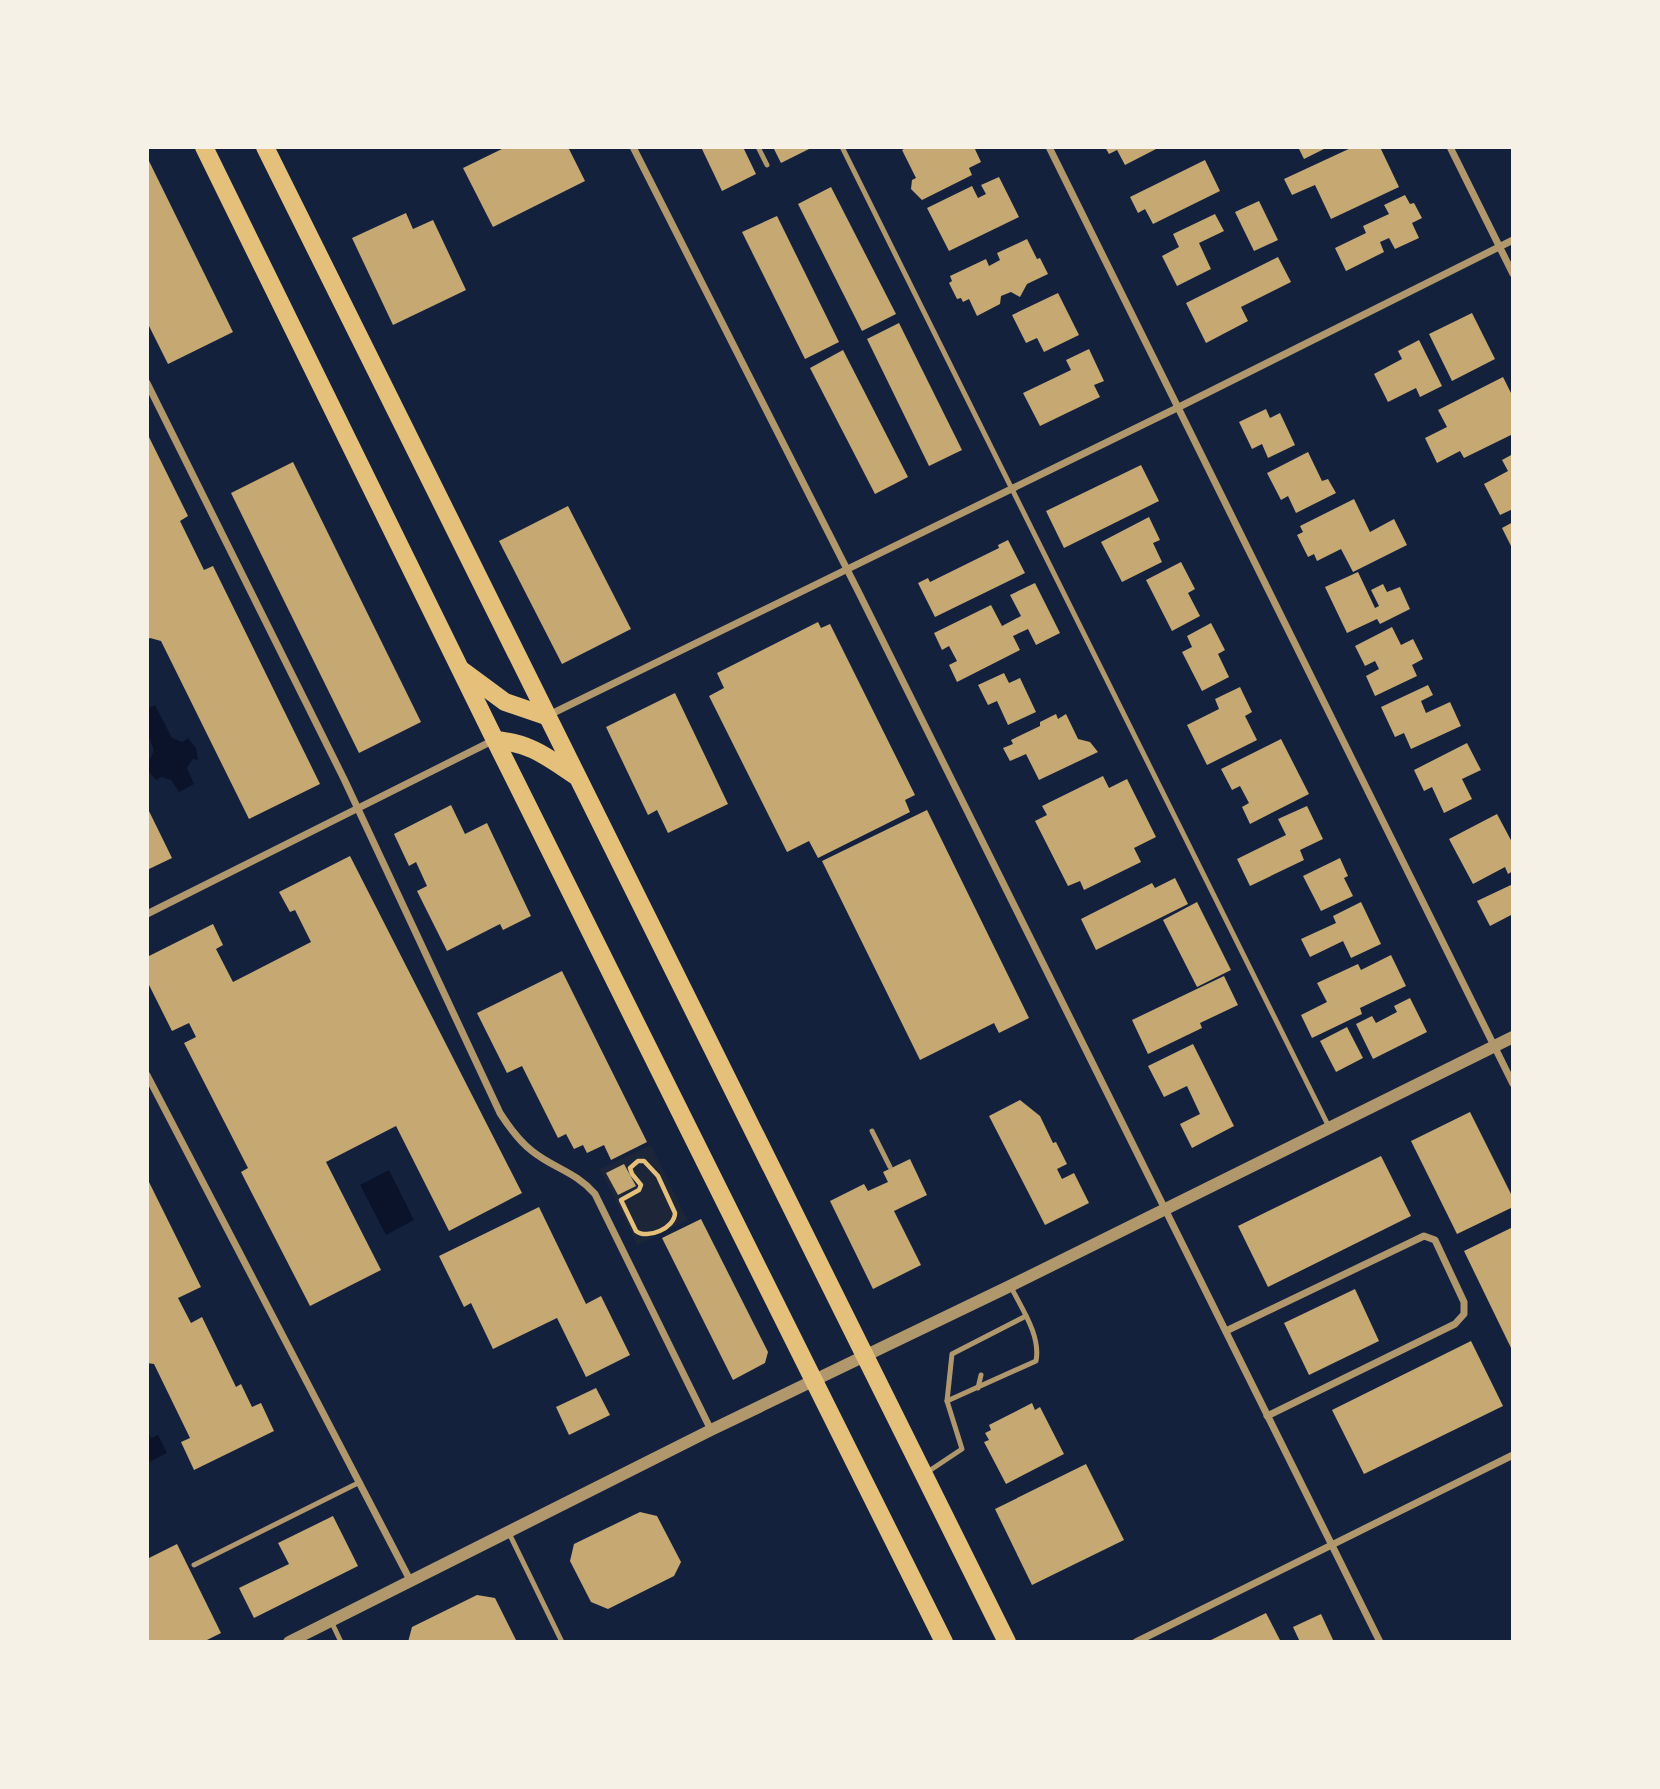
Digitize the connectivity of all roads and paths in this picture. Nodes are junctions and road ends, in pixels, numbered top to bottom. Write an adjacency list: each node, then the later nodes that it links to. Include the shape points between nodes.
1 (204, 147): 16 (main road)
2 (265, 147): 17 (main road)
3 (633, 147): 15 (street)
4 (758, 147): 8 (lane)
5 (842, 147): 14 (lane)
6 (1049, 147): 13 (street)
7 (1450, 147): 10 (street)
8 (767, 165)
9 (1513, 240): 10 (street)
10 (1499, 246): 11 (street); 13 (street)
11 (1513, 274)
12 (147, 383): 20 (street)
13 (1177, 408): 14 (street); 23 (street)
14 (1011, 488): 15 (street); 26 (lane)
15 (846, 568): 17 (street); 30 (street)
16 (460, 668): 17 (main road, via 505,702); 18 (main road)
17 (546, 716): 19 (main road)
18 (495, 740): 19 (main road, via 536,750); 20 (street); 38 (main road)
19 (576, 776): 36 (main road)
20 (357, 808): 21 (street); 42 (street, via 500,1113 533,1152 583,1180 595,1194)
21 (147, 914)
22 (1513, 1037): 23 (street)
23 (1494, 1046): 25 (street); 26 (street)
24 (147, 1075): 45 (street)
25 (1513, 1084)
26 (1329, 1128): 30 (street)
27 (872, 1131): 28 (lane)
28 (890, 1167)
29 (630, 1168): 29 (path, via 644,1161 658,1176 675,1213 672,1224 646,1236 636,1231 621,1200 641,1185)
30 (1164, 1209): 31 (street); 33 (street)
31 (1010, 1286): 32 (lane); 36 (street)
32 (1027, 1316): 34 (lane); 39 (lane, via 1039,1348 1036,1360)
33 (1226, 1331): 41 (street); 41 (street, via 1424,1236 1435,1240 1464,1302 1464,1314 1455,1324)
34 (988, 1336): 35 (lane); 40 (lane, via 952,1354)
35 (986, 1345)
36 (864, 1356): 38 (street); 44 (main road)
37 (981, 1375): 39 (lane)
38 (813, 1381): 42 (street); 55 (main road)
39 (978, 1388): 40 (lane)
40 (947, 1401): 44 (lane, via 962,1449)
41 (1267, 1416): 47 (street)
42 (711, 1430): 46 (street)
43 (1513, 1455): 47 (street)
44 (924, 1474): 56 (main road)
45 (360, 1482): 48 (lane); 49 (street)
46 (508, 1531): 49 (street); 54 (lane)
47 (1331, 1545): 51 (street); 59 (street)
48 (194, 1565)
49 (410, 1580): 50 (street)
50 (331, 1621): 52 (street); 53 (lane)
51 (1154, 1633): 57 (street); 58 (lane)
52 (289, 1642)
53 (341, 1642)
54 (562, 1642)
55 (944, 1642)
56 (1007, 1642)
57 (1136, 1642)
58 (1159, 1642)
59 (1380, 1642)

